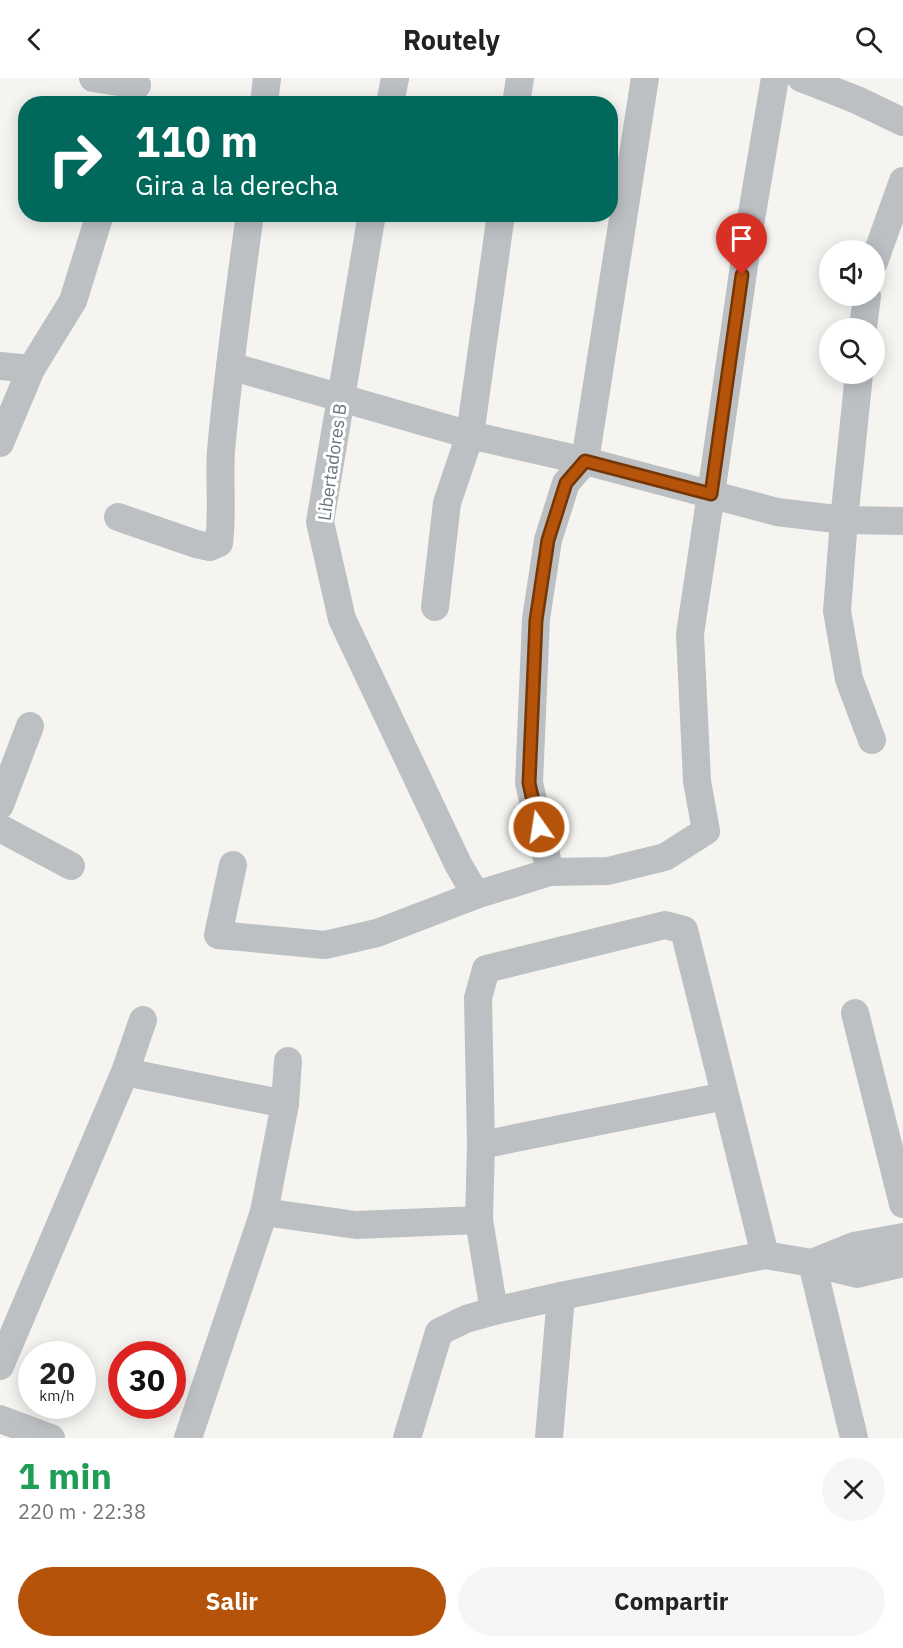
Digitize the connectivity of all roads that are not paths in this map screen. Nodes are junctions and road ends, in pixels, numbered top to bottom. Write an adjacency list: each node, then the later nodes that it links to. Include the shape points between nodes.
1 (93, 78): 8 (street)
2 (267, 78): 9 (street)
3 (395, 78): 10 (street)
4 (520, 78): 11 (street)
5 (645, 78): 26 (street)
6 (775, 78): 27 (street)
7 (801, 78): 12 (street)
8 (135, 89)
9 (265, 96)
10 (392, 96)
11 (517, 96)
12 (903, 122)
13 (903, 181): 18 (street)
14 (98, 222): 21 (street, via 73,301)
15 (249, 222): 20 (street)
16 (371, 222): 23 (street, Libertadores B)
17 (500, 222): 24 (street)
18 (882, 240)
19 (0, 366): 21 (street)
20 (230, 366): 23 (street); 28 (street, via 221,454 219,543 210,547 196,544)
21 (31, 369): 25 (street)
22 (858, 384): 29 (street)
23 (341, 397): 24 (street); 39 (street, Libertadores B, via 320,522 342,619)
24 (470, 435): 26 (street); 31 (street, via 447,503)
25 (0, 443)
26 (585, 461): 27 (street); 38 (street, via 566,483 548,540 536,620 529,783)
27 (711, 494): 29 (street, via 777,512); 38 (street, via 690,634 697,781 706,831 665,856 608,871)
28 (118, 517)
29 (844, 520): 30 (street); 33 (street, via 837,611 849,679)
30 (903, 521)
31 (435, 608)
32 (30, 726): 34 (street)
33 (872, 740)
34 (0, 805)
35 (0, 828): 37 (street)
36 (232, 865): 39 (street, via 218,935 325,945 377,933)
37 (71, 866)
38 (550, 872): 39 (street)
39 (476, 895)
40 (855, 1013): 47 (street)
41 (143, 1020): 43 (street)
42 (288, 1061): 45 (street)
43 (125, 1072): 45 (street); 56 (street)
44 (724, 1096): 46 (street); 46 (street, via 684,930 665,925 486,969 478,998); 51 (street)
45 (285, 1104): 48 (street)
46 (481, 1145): 49 (street)
47 (903, 1204)
48 (264, 1212): 49 (street, via 357,1225); 59 (street)
49 (479, 1220): 55 (street)
50 (903, 1236): 52 (street, via 855,1246)
51 (765, 1256): 52 (street); 54 (street)
52 (812, 1263): 53 (street, via 857,1274); 62 (street)
53 (903, 1263)
54 (561, 1296): 55 (street); 61 (street)
55 (494, 1311): 60 (street, via 439,1332)
56 (0, 1366)
57 (0, 1419): 58 (street)
58 (51, 1438)
59 (188, 1438)
60 (407, 1438)
61 (549, 1438)
62 (854, 1438)

